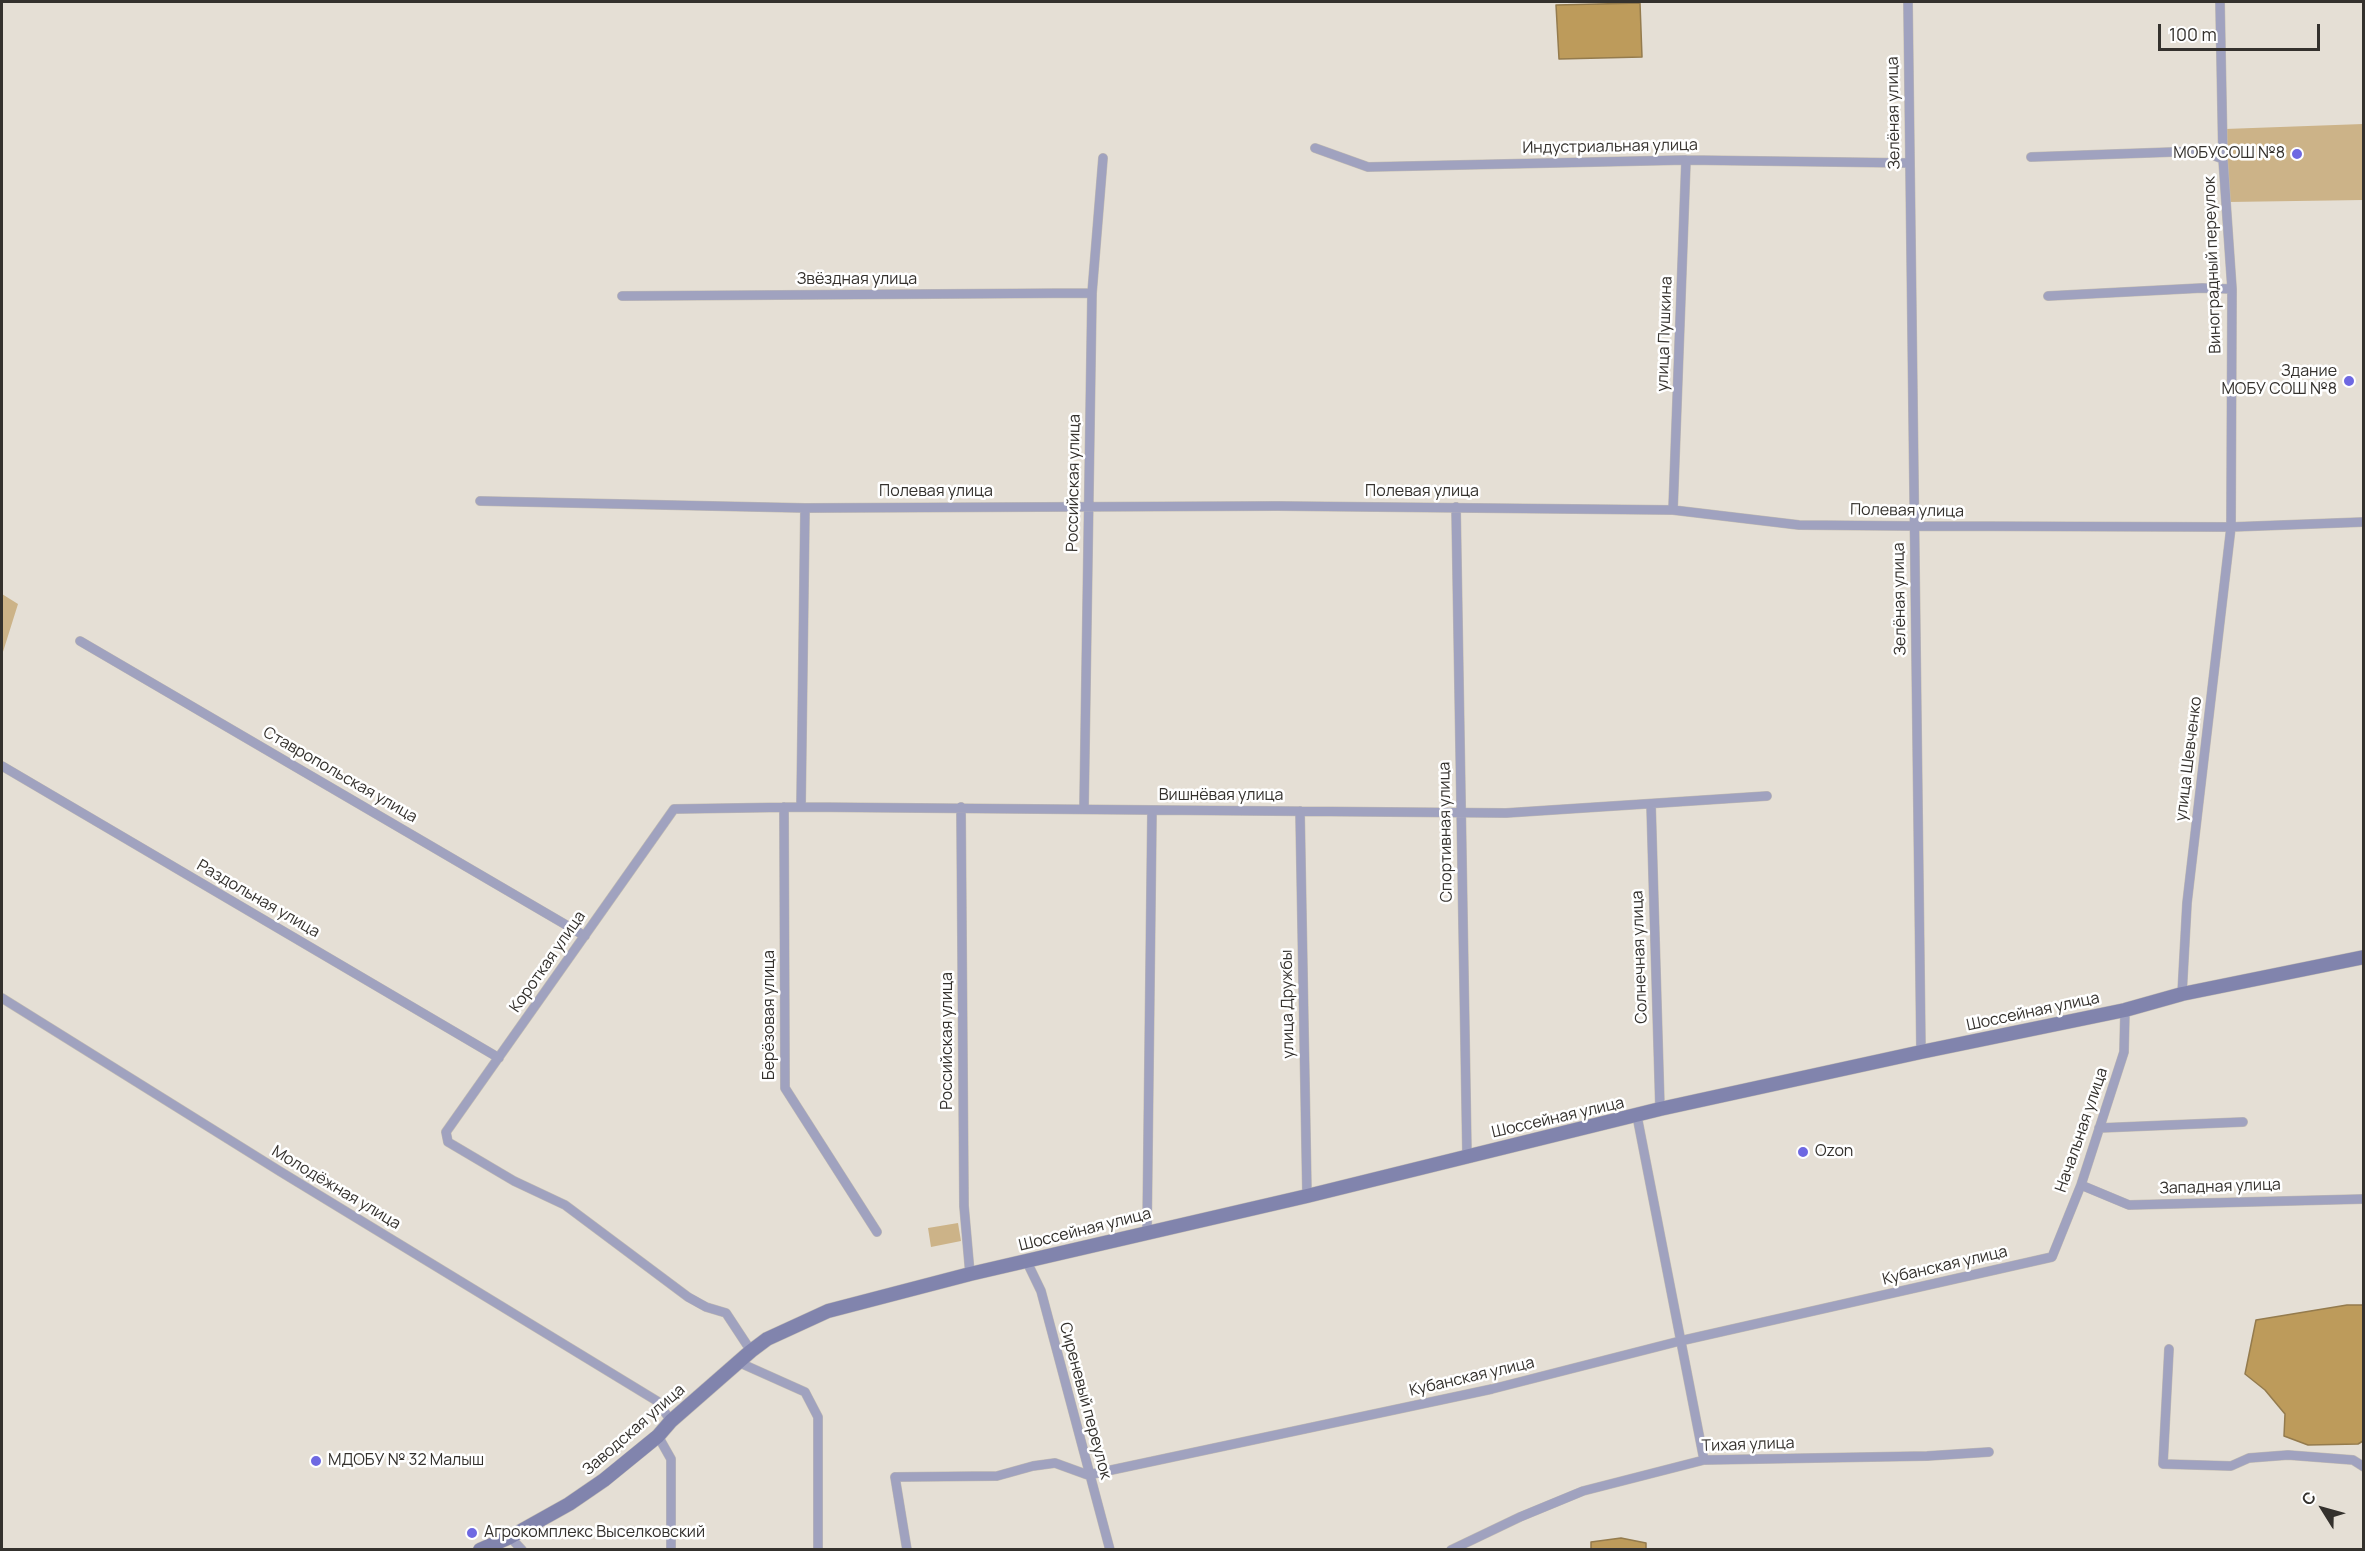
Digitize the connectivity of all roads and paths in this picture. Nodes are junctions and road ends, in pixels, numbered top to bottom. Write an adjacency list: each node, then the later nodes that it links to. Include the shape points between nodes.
1 (1908, 2): 8 (street, Зелёная улица)
2 (2220, 2): 6 (street, Виноградный переулок)
3 (1315, 148): 7 (street, Индустриальная улица, via 1368,167)
4 (2031, 157): 6 (street, via 2202,151)
5 (1103, 158): 10 (street, Российская улица)
6 (2223, 159): 9 (street, Виноградный переулок)
7 (1686, 160): 8 (street, Индустриальная улица); 17 (street, улица Пушкина)
8 (1909, 164): 19 (street, Зелёная улица)
9 (2232, 289): 12 (street); 20 (street, Виноградный переулок)
10 (1092, 293): 11 (street, Звёздная улица); 14 (street, Российская улица)
11 (622, 296)
12 (2048, 296)
13 (480, 501): 16 (street, Полевая улица)
14 (1089, 507): 15 (street, Полевая улица); 16 (street, Полевая улица); 29 (street, Российская улица)
15 (1456, 507): 17 (street, Полевая улица); 32 (street, Спортивная улица)
16 (805, 508): 26 (street)
17 (1673, 510): 19 (street, Полевая улица, via 1799,525)
18 (2364, 522): 20 (street, Полевая улица)
19 (1915, 526): 20 (street, Полевая улица); 38 (street, Зелёная улица)
20 (2231, 527): 35 (street, улица Шевченко, via 2187,903)
21 (80, 641): 33 (street, Ставропольская улица)
22 (2, 766): 39 (street, Раздольная улица)
23 (1767, 796): 24 (street, Вишнёвая улица)
24 (1651, 804): 32 (street, Вишнёвая улица); 40 (street, Солнечная улица)
25 (784, 807): 26 (street, Вишнёвая улица); 28 (street, Вишнёвая улица); 48 (street, Берёзовая улица, via 785,1088)
26 (801, 807): 27 (street, Вишнёвая улица)
27 (961, 807): 29 (street, Вишнёвая улица); 52 (street, Российская улица, via 964,1206)
28 (674, 809): 33 (street, Короткая улица)
29 (1084, 809): 30 (street, Вишнёвая улица)
30 (1152, 810): 31 (street, Вишнёвая улица); 49 (street)
31 (1300, 811): 32 (street, Вишнёвая улица); 46 (street, улица Дружбы)
32 (1460, 814): 44 (street, Спортивная улица)
33 (585, 936): 39 (street, Короткая улица)
34 (2364, 957): 35 (main road, Шоссейная улица)
35 (2182, 994): 37 (main road, Шоссейная улица)
36 (2, 998): 58 (street, Молодёжная улица, via 657,1401)
37 (2125, 1010): 38 (main road, Шоссейная улица); 43 (street, Начальная улица, via 2124,1052)
38 (1921, 1052): 40 (main road, Шоссейная улица)
39 (499, 1058): 56 (street, Короткая улица, via 446,1132 448,1142 514,1181 565,1204 688,1297 726,1313)
40 (1660, 1109): 41 (main road, Шоссейная улица)
41 (1637, 1116): 44 (main road, Шоссейная улица); 54 (street)
42 (2243, 1122): 43 (street)
43 (2099, 1128): 45 (street, Начальная улица)
44 (1467, 1156): 46 (main road, Шоссейная улица)
45 (2081, 1185): 47 (street, Западная улица, via 2129,1205); 50 (street, Начальная улица)
46 (1307, 1196): 49 (main road, Шоссейная улица)
47 (2364, 1199)
48 (877, 1232)
49 (1147, 1232): 51 (main road, Шоссейная улица)
50 (2052, 1257): 54 (street, Кубанская улица)
51 (1027, 1262): 52 (main road, Шоссейная улица); 63 (street, Сиреневый переулок, via 1041,1291)
52 (970, 1274): 53 (main road, Шоссейная улица, via 828,1311)
53 (767, 1339): 56 (main road, Заводская улица)
54 (1680, 1341): 61 (street); 63 (street, Кубанская улица, via 1492,1389)
55 (2169, 1349): 62 (street, via 2163,1464 2231,1466 2249,1458 2288,1455 2353,1460)
56 (751, 1351): 57 (main road, Заводская улица)
57 (738, 1362): 58 (main road, Заводская улица); 68 (street, via 805,1392 818,1417)
58 (671, 1421): 59 (main road, Заводская улица)
59 (658, 1436): 64 (main road, Заводская улица, via 569,1504); 67 (street, via 671,1459)
60 (1989, 1452): 61 (street, Тихая улица)
61 (1704, 1460): 71 (street, Тихая улица, via 1583,1491)
62 (2364, 1467)
63 (1088, 1475): 69 (street, via 1055,1463 997,1476 895,1477); 70 (street, Сиреневый переулок)
64 (510, 1537): 65 (main road, Заводская улица); 66 (street)
65 (480, 1550)
66 (522, 1550)
67 (671, 1550)
68 (818, 1550)
69 (907, 1550)
70 (1110, 1550)
71 (1451, 1550)

